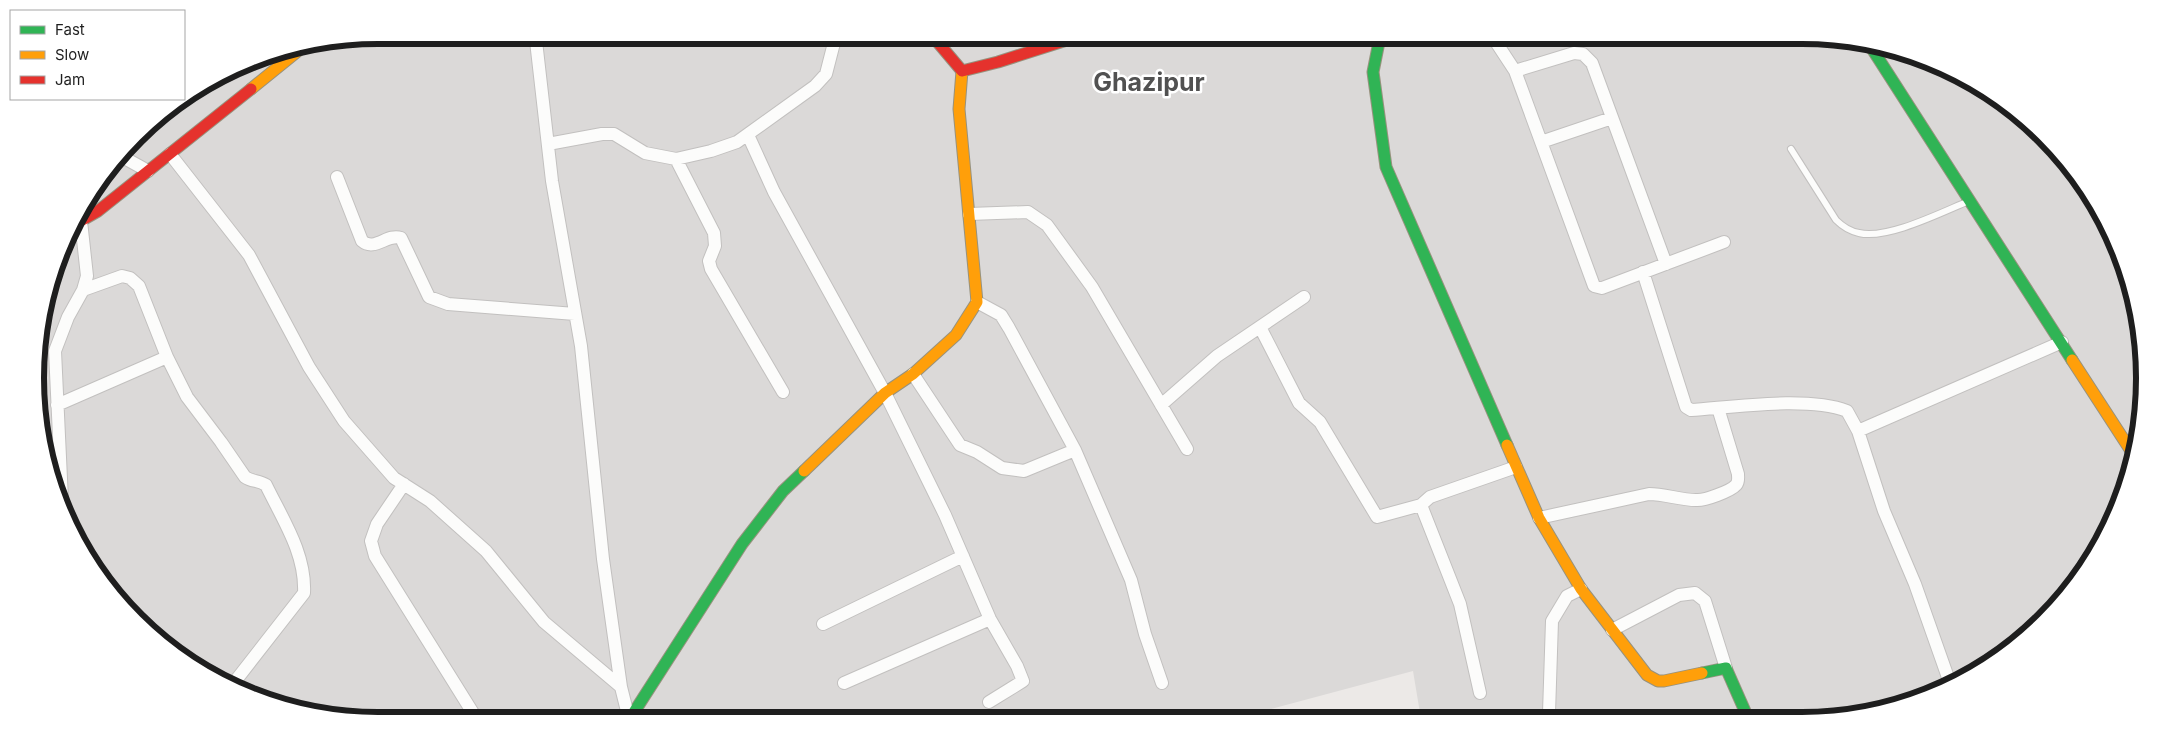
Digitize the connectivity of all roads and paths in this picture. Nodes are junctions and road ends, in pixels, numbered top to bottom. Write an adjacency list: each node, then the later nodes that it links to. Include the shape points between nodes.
1 (536, 44): 14 (street)
2 (834, 44): 12 (street, via 826,74 816,86)
3 (939, 44): 9 (street)
4 (1054, 44): 9 (street)
5 (1379, 44): 45 (street, via 1373,72 1386,167)
6 (1497, 44): 10 (street)
7 (1874, 52): 21 (street)
8 (294, 54): 16 (street)
9 (962, 71): 22 (street, via 959,110)
10 (1515, 71): 11 (street, via 1583,54 1592,63); 13 (street)
11 (1612, 118): 13 (street); 26 (street)
12 (748, 135): 18 (street, via 711,151); 37 (street, via 774,192)
13 (1541, 142): 27 (street, via 1594,286 1602,288)
14 (548, 144): 18 (street, via 614,134 644,153); 31 (street)
15 (1791, 149): 21 (lane, via 1836,220 1846,229 1861,234 1892,231)
16 (170, 154): 19 (street); 46 (street, via 249,255 309,367 344,421 394,478)
17 (126, 159): 19 (street)
18 (676, 159): 36 (street, via 714,232 715,246 709,261 711,269)
19 (148, 172): 23 (street)
20 (337, 177): 31 (street, via 362,241 372,245 395,236 401,238 429,297 448,304)
21 (1970, 201): 33 (street)
22 (969, 214): 30 (street); 39 (street, via 1028,212 1047,225 1092,287)
23 (85, 219)
24 (77, 232): 28 (street, via 87,276)
25 (1724, 242): 26 (street)
26 (1666, 264): 27 (street)
27 (1643, 272): 40 (street, via 1686,407 1691,410)
28 (83, 290): 34 (street, via 122,276 130,278 139,286); 38 (street, via 55,351)
29 (1304, 297): 32 (street)
30 (978, 302): 35 (street, via 956,335); 43 (street, via 1001,315 1010,328)
31 (575, 314): 60 (street)
32 (1260, 327): 39 (street, via 1217,356); 48 (street, via 1299,403 1320,422 1374,514 1383,516)
33 (2062, 342): 41 (street); 42 (street)
34 (167, 357): 38 (street); 57 (street, via 187,397 245,477 266,485 300,555 305,578 304,594)
35 (913, 374): 37 (street); 43 (street, via 960,444 1002,468 1024,472)
36 (783, 392)
37 (886, 394): 50 (street); 65 (street, via 782,491 742,544)
38 (57, 405): 47 (street)
39 (1161, 405): 44 (street)
40 (1718, 408): 41 (street, via 1785,404 1835,406 1847,410); 49 (street, via 1738,474 1738,482 1726,492 1697,501 1649,494)
41 (1858, 431): 56 (street, via 1884,511 1915,584)
42 (2129, 448)
43 (1075, 450): 59 (street, via 1131,580)
44 (1187, 450)
45 (1516, 467): 48 (street, via 1430,497); 49 (street)
46 (404, 484): 60 (street, via 430,501 486,551 544,622); 63 (street, via 377,524 371,541 375,556)
47 (61, 486)
48 (1421, 504): 61 (street, via 1460,604)
49 (1538, 518): 51 (street)
50 (963, 556): 52 (street); 53 (street)
51 (1581, 589): 54 (street); 66 (street, via 1567,596 1552,621)
52 (990, 619): 58 (street); 62 (street, via 1022,681)
53 (823, 624)
54 (1612, 630): 55 (street, via 1647,675 1658,681); 55 (street, via 1679,595 1696,593 1705,601)
55 (1726, 668): 67 (street)
56 (1948, 679)
57 (236, 681)
58 (844, 683)
59 (1162, 683)
60 (620, 687): 64 (street)
61 (1480, 693)
62 (989, 702)
63 (472, 712)
64 (627, 712)
65 (634, 712)
66 (1549, 712)
67 (1745, 712)

